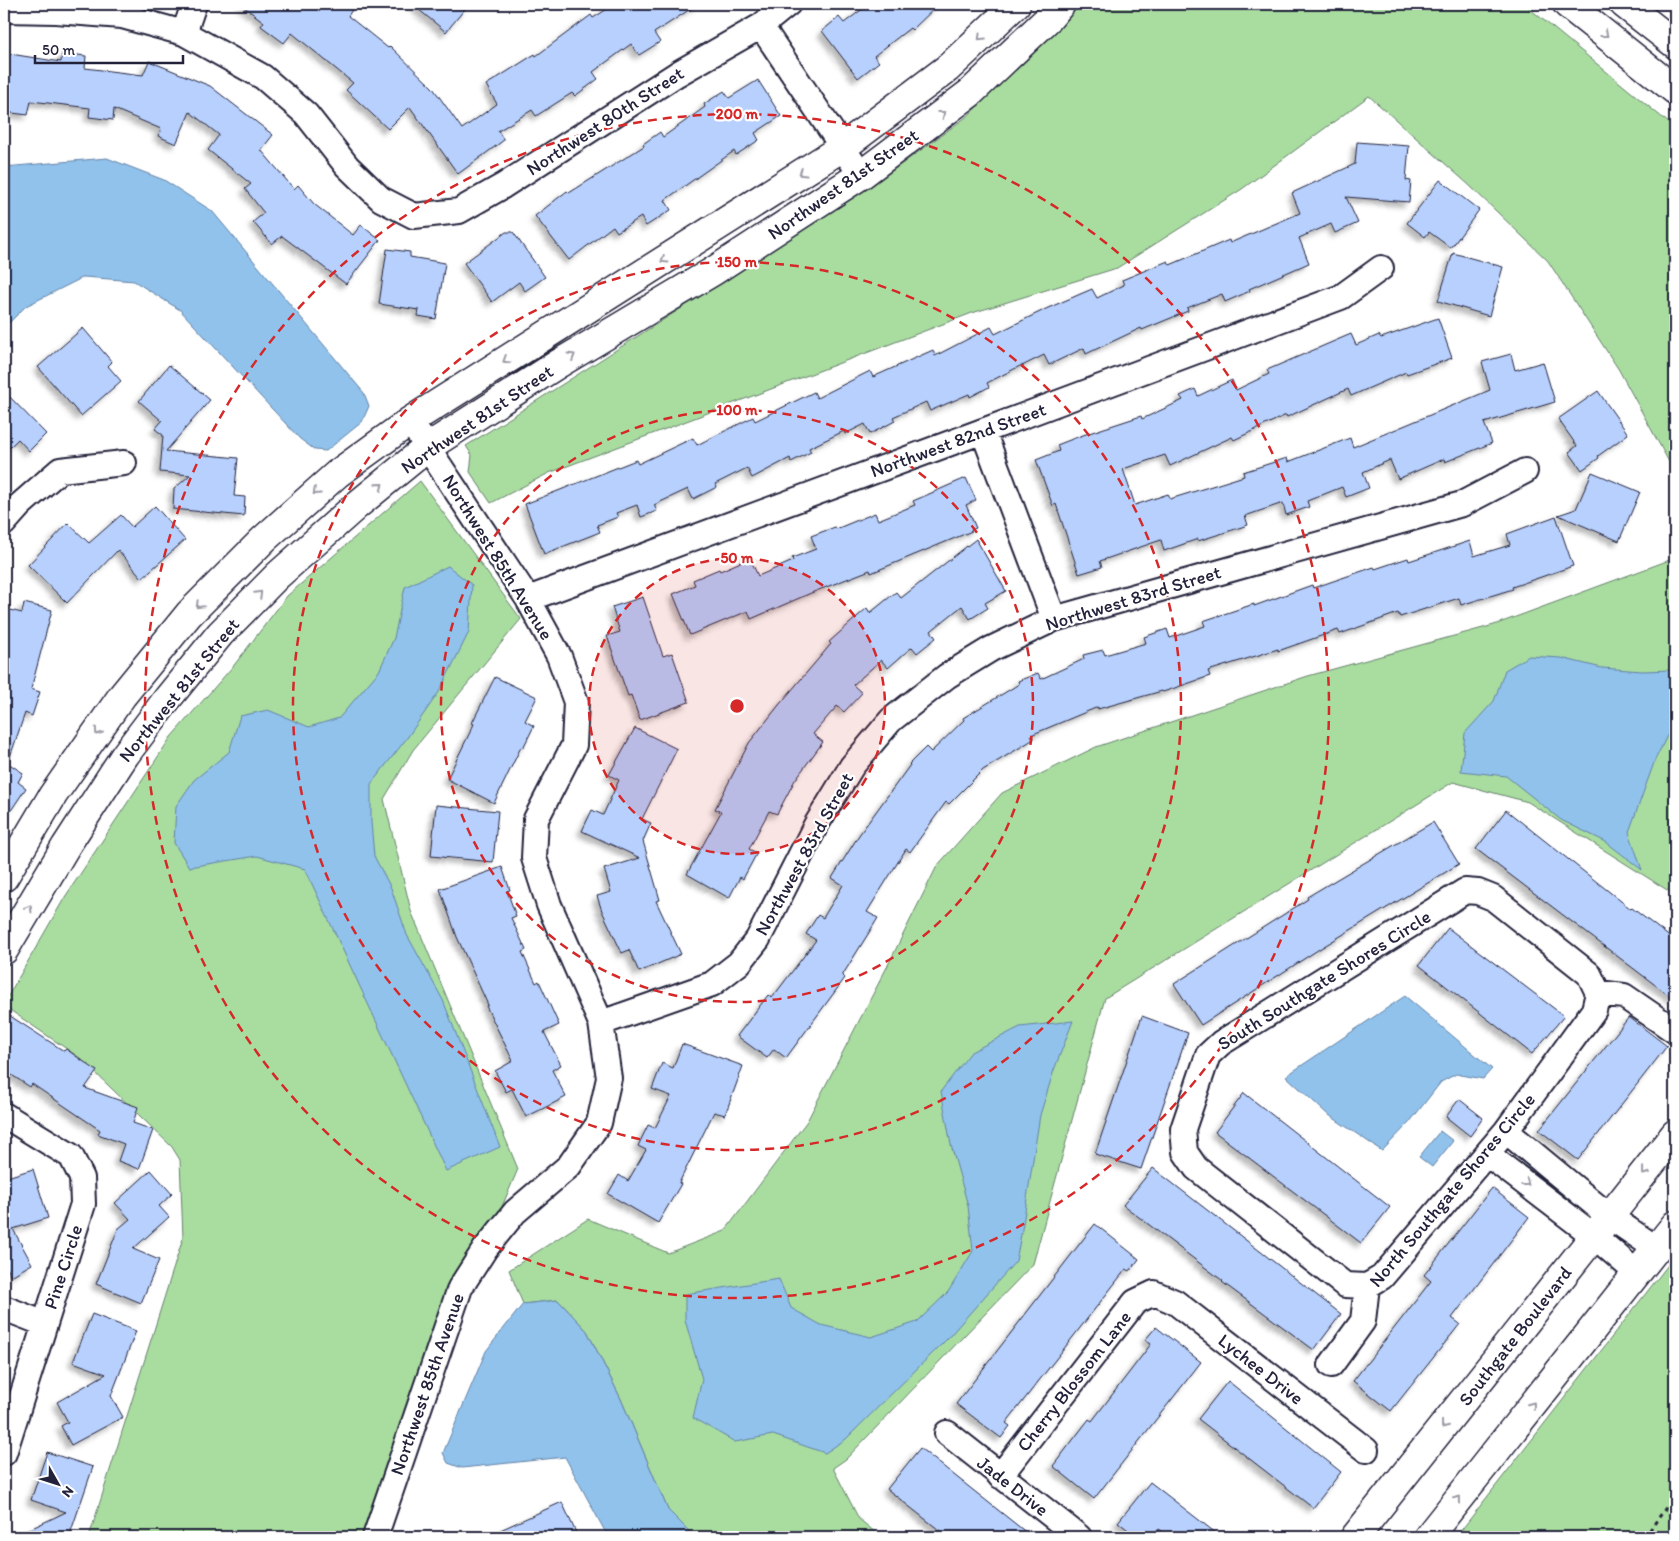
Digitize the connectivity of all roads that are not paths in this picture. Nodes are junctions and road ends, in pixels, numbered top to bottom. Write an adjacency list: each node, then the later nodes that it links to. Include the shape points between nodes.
1 (194, 4): 9 (street)
2 (788, 4): 8 (street, Northwest 80th Street)
3 (1016, 4): 12 (street, Northwest 81st Street, one-way to 12, via 948,68)
4 (1061, 4): 13 (street, Northwest 81st Street, one-way to 4, via 970,93)
5 (1567, 4): 11 (street, one-way to 11)
6 (1624, 4): 10 (street)
7 (4, 10): 9 (street, via 122,16)
8 (761, 26): 9 (street, Northwest 80th Street, via 677,74 459,211 414,216 381,199 347,166 306,114 262,77); 12 (street)
9 (184, 33)
10 (1675, 44)
11 (1675, 90)
12 (843, 147): 13 (street); 15 (street, Northwest 81st Street, one-way to 15)
13 (861, 175): 17 (street, Northwest 81st Street, one-way to 13, via 712,272)
14 (1381, 268): 16 (street, Northwest 82nd Street, via 1341,297)
15 (410, 420): 17 (street, Northwest 85th Avenue); 23 (street, Northwest 81st Street, one-way to 23, via 337,474 264,539 190,614 122,696 58,787)
16 (983, 431): 21 (street, Northwest 82nd Street); 22 (street)
17 (428, 447): 21 (street, Northwest 85th Avenue); 24 (street, Northwest 81st Street, one-way to 17, via 125,755 220,634 277,576 357,504)
18 (124, 463): 20 (street, via 60,470)
19 (1525, 471): 22 (street, Northwest 83rd Street, via 1462,504)
20 (4, 523)
21 (528, 598): 26 (street, Northwest 85th Avenue, via 559,656 576,702 574,746 536,819 534,858 549,905)
22 (1054, 619): 26 (street, Northwest 83rd Street, via 991,649 947,676 891,720 852,766 816,825 758,939 739,963 712,984)
23 (4, 877)
24 (4, 950)
25 (1598, 993): 27 (street, via 1624,996); 29 (street, North Southgate Shores Circle, via 1594,1010); 36 (street, South Southgate Shores Circle, via 1589,974 1492,898 1465,891 1221,1043 1208,1055 1183,1129 1184,1152 1196,1168 1345,1284)
26 (601, 1023): 45 (street, Northwest 85th Avenue, via 609,1078 599,1123 569,1166 515,1212 485,1249 460,1288)
27 (1675, 1031)
28 (4, 1115): 39 (street, Pine Circle, via 71,1156 82,1178 83,1204)
29 (1506, 1131): 31 (street, North Southgate Shores Circle); 33 (street)
30 (1675, 1134): 33 (street, Southgate Boulevard, one-way to 33)
31 (1487, 1154): 33 (street, one-way to 33); 36 (street, North Southgate Shores Circle, via 1382,1277)
32 (1675, 1225): 34 (street)
33 (1602, 1227): 34 (street); 35 (street); 47 (street, Southgate Boulevard, one-way to 47)
34 (1657, 1249): 35 (street)
35 (1637, 1273): 48 (street, one-way to 35)
36 (1367, 1286): 40 (street, North Southgate Shores Circle, via 1363,1321)
37 (1154, 1293): 42 (street, Lychee Drive, via 1175,1302); 44 (street, Cherry Blossom Lane, via 1135,1302)
38 (4, 1308): 39 (street)
39 (45, 1324): 43 (street, Pine Circle)
40 (1331, 1365)
41 (947, 1433): 44 (street, Jade Drive)
42 (1366, 1450)
43 (4, 1453)
44 (1000, 1476): 46 (street, Jade Drive)
45 (375, 1537)
46 (1079, 1537)
47 (1355, 1537)
48 (1428, 1537)

